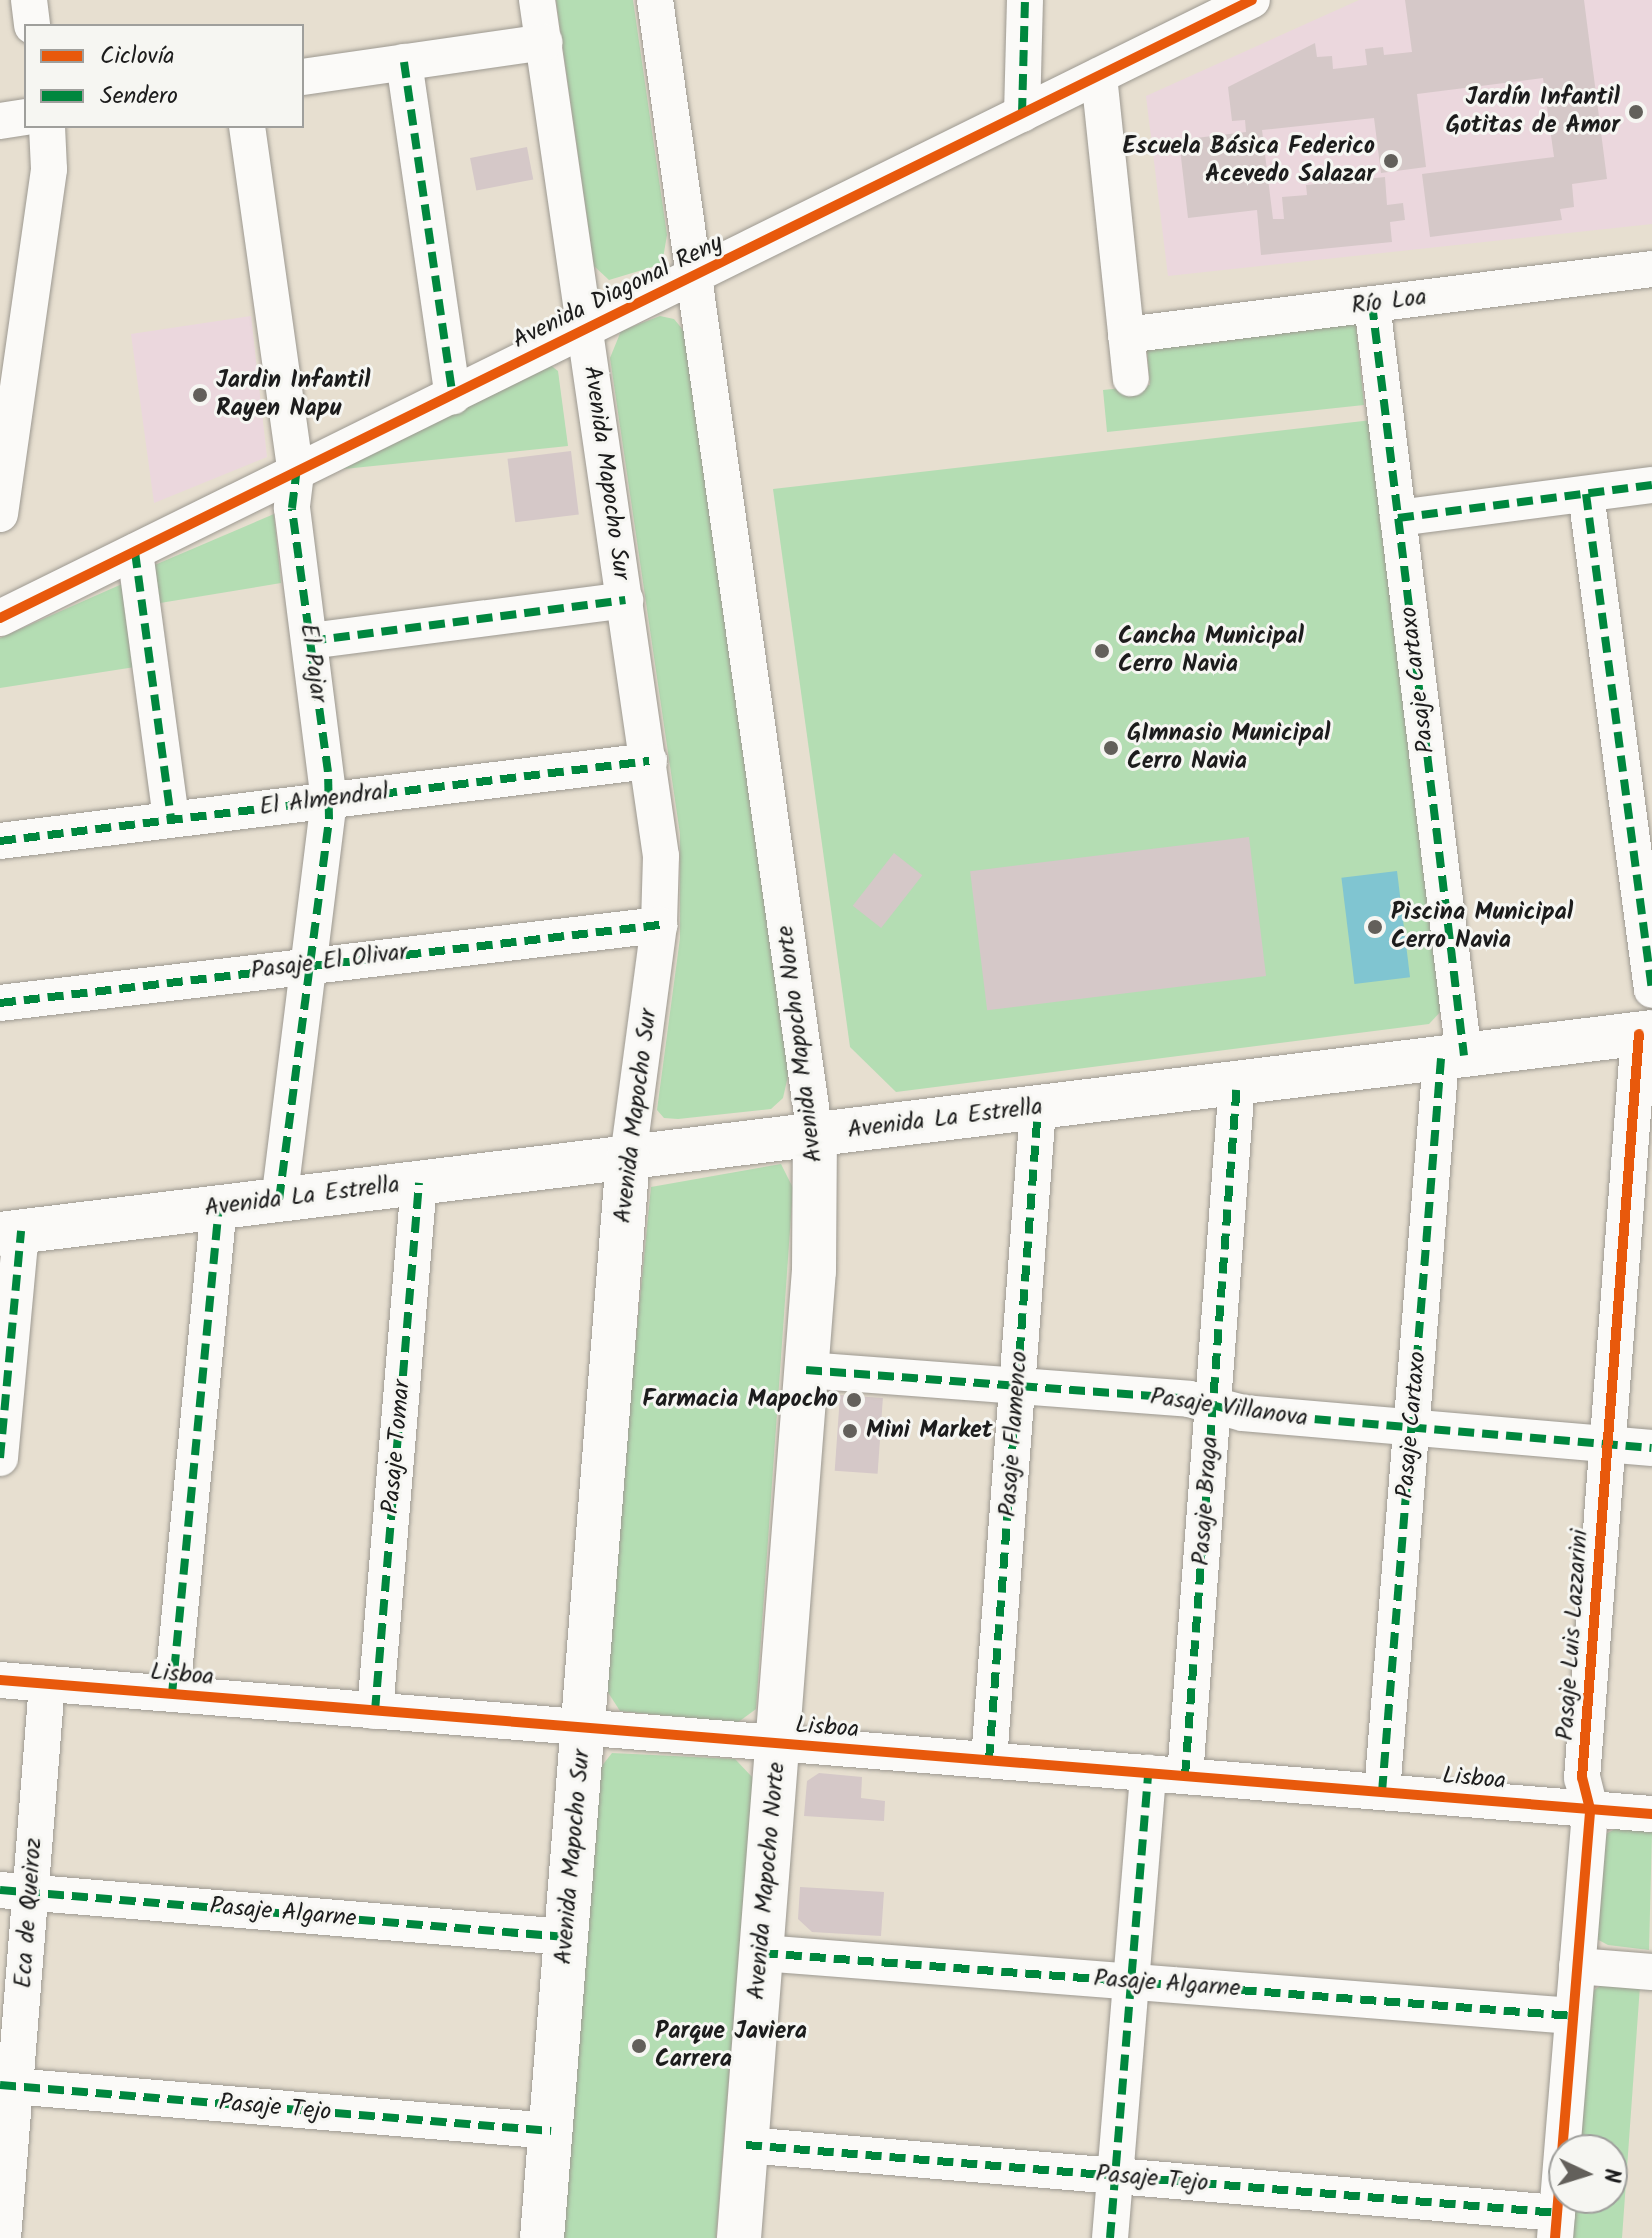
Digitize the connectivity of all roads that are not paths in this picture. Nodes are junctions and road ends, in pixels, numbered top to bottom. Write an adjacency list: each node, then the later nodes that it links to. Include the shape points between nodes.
1 (29, 0): 7 (street)
2 (537, 0): 8 (street, Avenida Mapocho Sur)
3 (655, 0): 18 (street, Avenida Mapocho Norte)
4 (1025, 0): 12 (street)
5 (1252, 0): 6 (street, Avenida Diagonal Reny)
6 (1217, 9): 10 (street, Avenida Diagonal Reny)
7 (32, 24)
8 (544, 42): 9 (street); 20 (street, Avenida Mapocho Sur)
9 (404, 62): 11 (street); 23 (street)
10 (1099, 76): 12 (street, Avenida Diagonal Reny); 21 (street)
11 (304, 77)
12 (1022, 114): 18 (street, Avenida Diagonal Reny)
13 (24, 117): 14 (street)
14 (0, 121)
15 (47, 128): 27 (street, via 49,169)
16 (247, 128): 24 (street, El Pajar)
17 (1652, 269): 19 (street, Río Loa)
18 (695, 277): 20 (street, Avenida Diagonal Reny); 45 (street, Avenida Mapocho Norte)
19 (1372, 304): 21 (street, Río Loa); 28 (street, Pasaje Cartaxo)
20 (585, 331): 23 (street, Avenida Diagonal Reny); 30 (street, Avenida Mapocho Sur)
21 (1126, 335): 22 (street)
22 (1131, 378)
23 (453, 396): 24 (street, Avenida Diagonal Reny)
24 (296, 473): 29 (street, Avenida Diagonal Reny); 32 (street, El Pajar, via 292,508)
25 (1652, 485): 26 (street)
26 (1586, 494): 28 (street); 39 (street)
27 (0, 514)
28 (1398, 518): 42 (street, Pasaje Cartaxo)
29 (135, 552): 31 (street, Avenida Diagonal Reny); 35 (street)
30 (625, 600): 32 (street); 33 (street, Avenida Mapocho Sur)
31 (0, 618)
32 (310, 641): 34 (street, El Pajar)
33 (649, 761): 34 (street, El Almendral); 37 (street, Avenida Mapocho Sur, via 661,856)
34 (329, 800): 35 (street, El Almendral); 38 (street, El Pajar)
35 (171, 819): 36 (street, El Almendral)
36 (0, 841)
37 (659, 925): 38 (street, Pasaje El Olivar); 46 (street, Avenida Mapocho Sur)
38 (311, 963): 40 (street, Pasaje El Olivar); 48 (street, El Pajar)
39 (1652, 990)
40 (0, 1003)
41 (1646, 1033): 42 (main road, Avenida La Estrella); 55 (street, Pasaje Luis Lazzarini)
42 (1453, 1057): 43 (main road, Avenida La Estrella); 54 (street, Pasaje Cartaxo)
43 (1237, 1083): 44 (main road, Avenida La Estrella); 53 (street, Pasaje Braga)
44 (1038, 1108): 45 (main road, Avenida La Estrella); 52 (street, Pasaje Flamenco)
45 (815, 1135): 46 (main road, Avenida La Estrella); 51 (main road, Avenida Mapocho Norte)
46 (628, 1158): 47 (main road, Avenida La Estrella); 62 (main road, Avenida Mapocho Sur)
47 (419, 1183): 48 (main road, Avenida La Estrella); 61 (street, Pasaje Tomar)
48 (279, 1200): 49 (main road, Avenida La Estrella)
49 (219, 1207): 50 (main road, Avenida La Estrella); 60 (street)
50 (10, 1232): 57 (street)
51 (806, 1370): 52 (street, Pasaje Villanova); 63 (main road, Avenida Mapocho Norte)
52 (1017, 1386): 53 (street, Pasaje Villanova); 64 (street, Pasaje Flamenco)
53 (1213, 1406): 54 (street, Pasaje Villanova); 66 (street, Pasaje Braga)
54 (1411, 1428): 55 (street, Pasaje Villanova); 67 (street, Pasaje Cartaxo)
55 (1608, 1445): 56 (street, Pasaje Villanova); 68 (street, Pasaje Luis Lazzarini, via 1582,1778)
56 (1652, 1448)
57 (0, 1458)
58 (0, 1680): 59 (street, Lisboa)
59 (47, 1684): 60 (street, Lisboa); 70 (street, Eca de Queiroz)
60 (172, 1694): 61 (street, Lisboa)
61 (375, 1711): 62 (street, Lisboa)
62 (583, 1728): 63 (street, Lisboa); 71 (main road, Avenida Mapocho Sur)
63 (778, 1744): 64 (street, Lisboa); 72 (main road, Avenida Mapocho Norte)
64 (989, 1760): 65 (street, Lisboa)
65 (1148, 1773): 66 (street, Lisboa); 75 (street)
66 (1185, 1776): 67 (street, Lisboa)
67 (1382, 1792): 68 (street, Lisboa)
68 (1590, 1809): 69 (street, Lisboa); 73 (street, Pasaje Luis Lazzarini)
69 (1652, 1814)
70 (15, 1891): 71 (street, Pasaje Algarne); 77 (street, Eca de Queiroz)
71 (566, 1937): 78 (main road, Avenida Mapocho Sur)
72 (762, 1953): 75 (street, Pasaje Algarne); 79 (main road, Avenida Mapocho Norte)
73 (1577, 1966): 74 (street); 76 (street, Pasaje Luis Lazzarini)
74 (1652, 1972)
75 (1131, 1981): 76 (street, Pasaje Algarne); 80 (street)
76 (1573, 2016): 81 (street, Pasaje Luis Lazzarini)
77 (8, 2085): 78 (street, Pasaje Tejo); 82 (street, Eca de Queiroz)
78 (551, 2131): 83 (main road, Avenida Mapocho Sur)
79 (746, 2145): 80 (street, Pasaje Tejo); 84 (main road, Avenida Mapocho Norte)
80 (1115, 2176): 81 (street, Pasaje Tejo); 85 (street)
81 (1556, 2225)
82 (3, 2238)
83 (542, 2238)
84 (739, 2238)
85 (1110, 2238)

